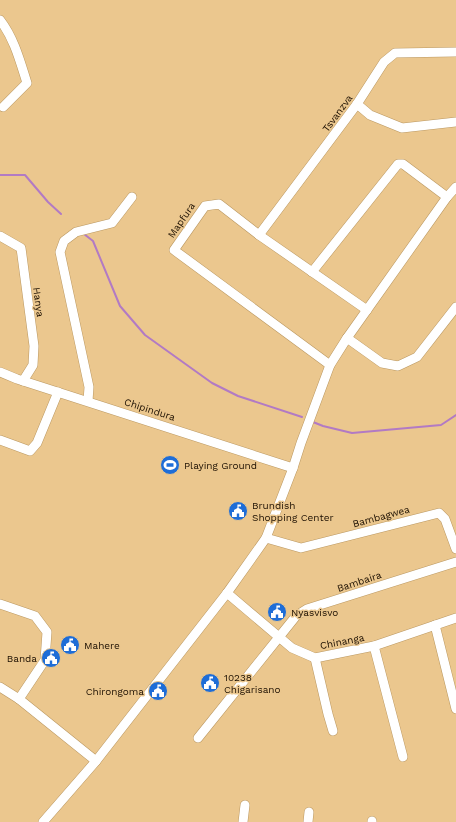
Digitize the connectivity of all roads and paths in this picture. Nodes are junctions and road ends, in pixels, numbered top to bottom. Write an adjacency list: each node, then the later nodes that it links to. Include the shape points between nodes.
1 (0, 20): 4 (street, via 8,30 27,83)
2 (456, 52): 3 (street, Tsvanzva, via 395,53 384,62)
3 (357, 104): 5 (street, via 370,115 402,128); 9 (street, Tsvanzva)
4 (3, 107)
5 (456, 122)
6 (456, 187): 8 (street)
7 (132, 197): 19 (street, via 112,223 76,232 64,242 60,252 90,387)
8 (447, 197): 11 (street, via 403,164 398,164); 13 (street)
9 (260, 235): 11 (street, Mapfura); 15 (street, Mapfura, via 219,204 205,206 174,250)
10 (0, 236): 17 (street, Hanya, via 21,248 34,346 33,365)
11 (312, 272): 13 (street, Mapfura)
12 (456, 307): 14 (street, via 417,357 398,366 382,363)
13 (367, 310): 14 (street)
14 (347, 338): 15 (street)
15 (330, 365): 21 (street)
16 (0, 372): 17 (street, Chipindura)
17 (23, 381): 18 (street, Chipindura)
18 (58, 392): 19 (street, Chipindura); 20 (street, via 37,444 30,451)
19 (88, 401): 21 (street, Chipindura)
20 (0, 440)
21 (293, 468): 22 (street)
22 (266, 538): 23 (street, Bambagwea, via 301,548 439,513 445,519); 25 (street)
23 (456, 549)
24 (456, 562): 29 (street, Bambaira, via 307,609 296,616)
25 (227, 593): 29 (street, Chinanga); 38 (street)
26 (0, 604): 33 (street, via 35,616 47,632 45,660)
27 (456, 618): 28 (street, Chinanga)
28 (435, 625): 30 (street, Chinanga); 34 (street)
29 (280, 637): 31 (street, Chinanga, via 292,648); 36 (street, Bambaira)
30 (374, 646): 31 (street, Chinanga); 37 (street)
31 (315, 658): 35 (street)
32 (0, 687): 33 (street)
33 (20, 699): 38 (street)
34 (456, 709)
35 (333, 731)
36 (198, 738)
37 (403, 756)
38 (96, 761): 41 (street)
39 (245, 805): 42 (street)
40 (309, 812): 43 (street)
41 (43, 822)
42 (243, 822)
43 (308, 822)

